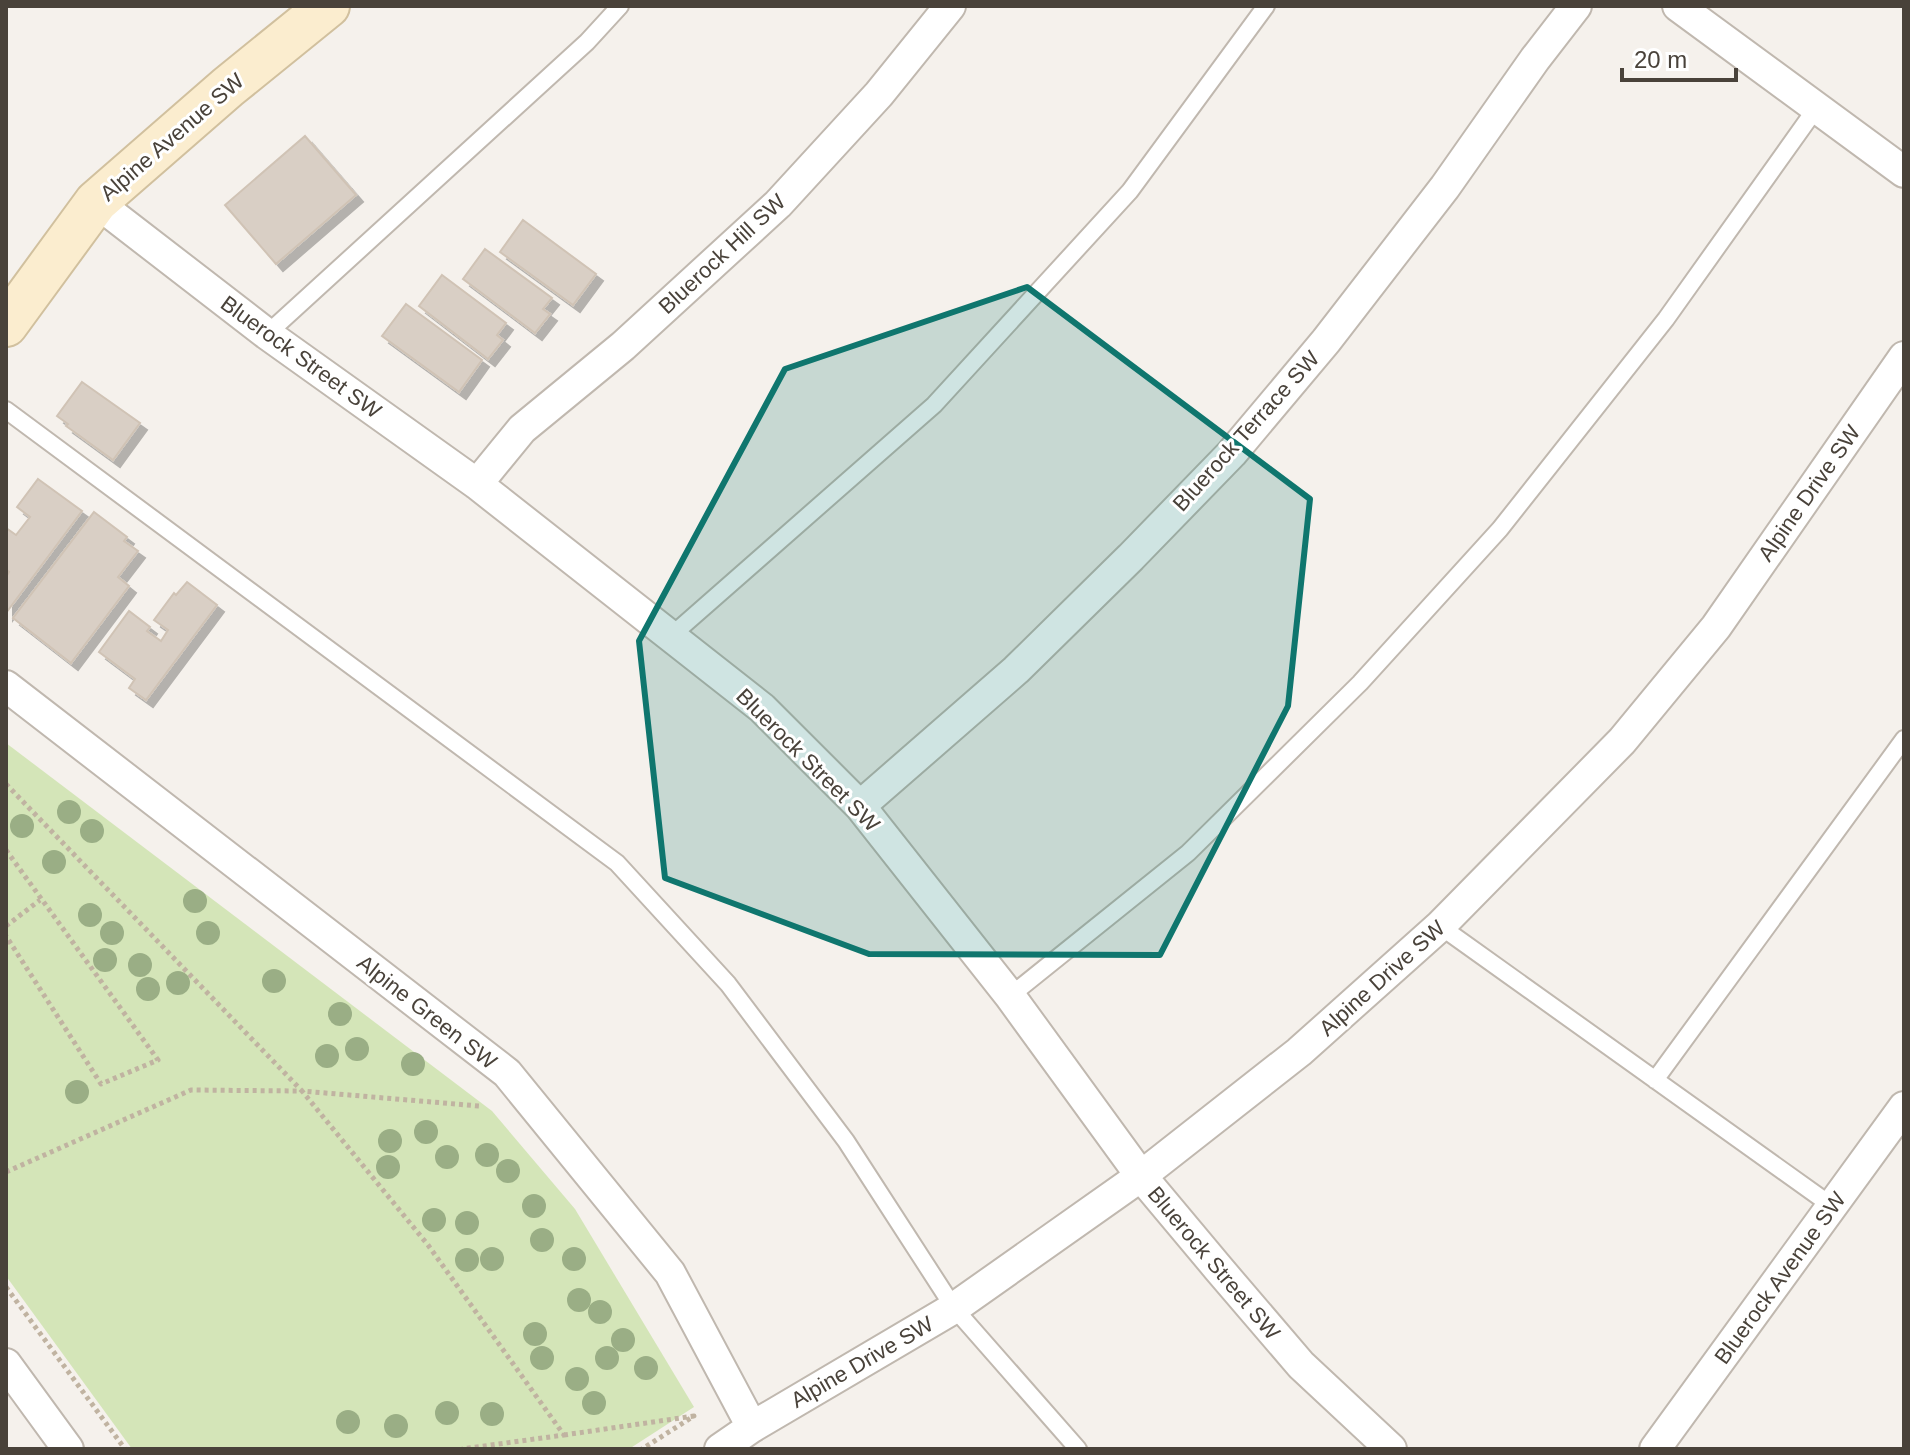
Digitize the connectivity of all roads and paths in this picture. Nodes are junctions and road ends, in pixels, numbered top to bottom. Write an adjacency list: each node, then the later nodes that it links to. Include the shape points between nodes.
1 (328, 6): 9 (street, Alpine Avenue SW)
2 (620, 6): 11 (lane)
3 (950, 6): 14 (street, Bluerock Hill SW, via 879,94 778,204 623,346 522,429)
4 (1266, 6): 15 (lane, via 1130,191 934,405)
5 (1576, 6): 19 (street, Bluerock Terrace SW, via 1427,211 1232,453 1016,670)
6 (1678, 6): 7 (street)
7 (1817, 107): 8 (street); 25 (lane, via 1666,319 1500,529 1360,683 1188,853)
8 (1904, 172)
9 (96, 202): 10 (street, Alpine Avenue SW); 11 (street, Bluerock Street SW)
10 (6, 325)
11 (267, 334): 14 (street, Bluerock Street SW)
12 (1904, 357): 23 (street, Alpine Drive SW, via 1716,627 1622,741)
13 (6, 410): 34 (lane, via 617,863 728,984 846,1141)
14 (477, 484): 15 (street, Bluerock Street SW)
15 (671, 636): 19 (street, Bluerock Street SW, via 762,708)
16 (6, 686): 36 (street, Alpine Green SW, via 507,1073 670,1273)
17 (1904, 739): 26 (lane)
18 (6, 784): 27 (path)
19 (860, 806): 25 (street, Bluerock Street SW)
20 (6, 850): 21 (path)
21 (40, 900): 22 (path); 24 (path, via 158,1060 101,1084)
22 (6, 926)
23 (1440, 926): 26 (lane); 31 (street, Alpine Drive SW, via 1299,1052)
24 (6, 936)
25 (1010, 996): 31 (street, Bluerock Street SW)
26 (1655, 1080): 32 (lane)
27 (302, 1091): 28 (path); 30 (path, via 191,1090); 37 (path, via 428,1245)
28 (479, 1106)
29 (1904, 1107): 32 (street, Bluerock Avenue SW)
30 (6, 1172)
31 (1141, 1176): 34 (street, Alpine Drive SW); 44 (street, Bluerock Street SW, via 1301,1365)
32 (1832, 1206): 45 (street, Bluerock Avenue SW)
33 (6, 1287): 39 (path)
34 (954, 1308): 36 (street, Alpine Drive SW); 43 (lane)
35 (6, 1364): 38 (street)
36 (752, 1427): 42 (street, Alpine Drive SW)
37 (564, 1435): 40 (path); 41 (path, via 694,1416)
38 (68, 1449)
39 (125, 1449)
40 (462, 1449)
41 (642, 1449)
42 (720, 1449)
43 (1078, 1449)
44 (1391, 1449)
45 (1655, 1449)

